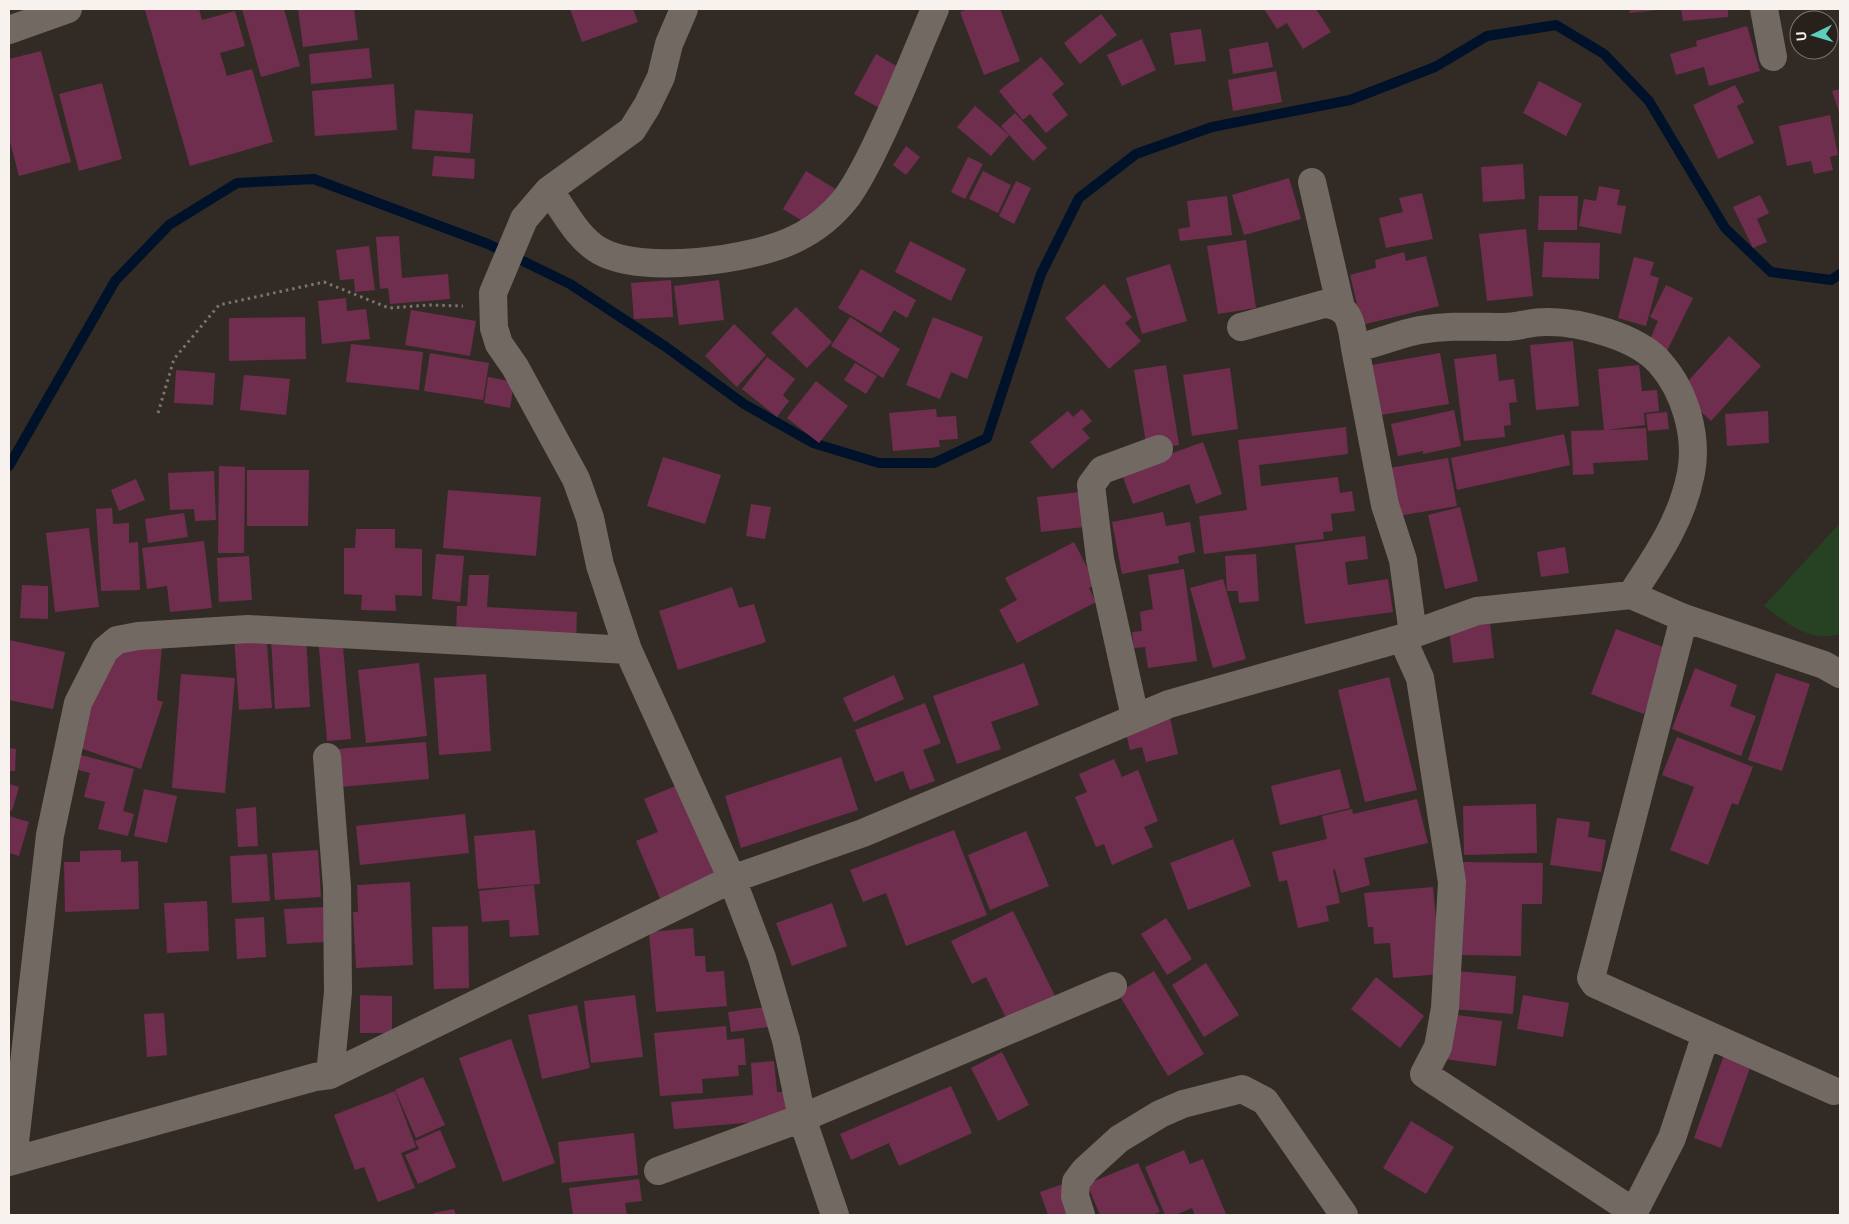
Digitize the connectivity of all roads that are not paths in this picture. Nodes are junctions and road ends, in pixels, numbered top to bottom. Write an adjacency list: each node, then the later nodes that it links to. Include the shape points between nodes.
1 (68, 9): 5 (street)
2 (684, 9): 8 (street, via 669,44 661,77 632,130)
3 (935, 9): 8 (street, via 860,178 820,225 794,240 763,252 706,260 637,261 599,250 579,232)
4 (1764, 9): 6 (street)
5 (9, 30)
6 (1773, 57)
7 (1312, 182): 9 (street)
8 (550, 190): 16 (street, via 524,219 493,293 492,311 499,344 515,367 576,479)
9 (1341, 308): 10 (street, via 1324,304); 11 (street, via 1350,322)
10 (1241, 327)
11 (1354, 348): 13 (street, via 1420,330 1546,322 1605,330 1644,350 1660,363 1680,393 1686,411 1692,439 1691,472 1667,541); 15 (street, via 1385,506 1403,560)
12 (1159, 449): 18 (street, via 1102,470 1091,485 1100,559)
13 (1631, 594): 14 (street); 15 (street, via 1478,611)
14 (1684, 618): 17 (street); 22 (street, via 1592,978 1595,984)
15 (1408, 636): 18 (street, via 1169,704); 28 (street, via 1420,678 1452,882 1445,1008 1438,1047 1424,1074)
16 (628, 650): 20 (street); 26 (street, via 248,629 138,636 117,640 104,650 78,703 50,835)
17 (1835, 665)
18 (1135, 717): 20 (street, via 863,833)
19 (327, 756): 23 (street, via 337,887 338,992)
20 (732, 879): 23 (street); 25 (street, via 762,958 784,1030)
21 (1113, 986): 25 (street)
22 (1706, 1034): 24 (street); 28 (street, via 1672,1138)
23 (330, 1075): 26 (street)
24 (1834, 1091)
25 (802, 1118): 27 (street); 29 (street)
26 (11, 1161)
27 (658, 1171)
28 (1635, 1214)
29 (835, 1215)
30 (1080, 1215): 31 (street, via 1075,1196 1076,1182 1119,1139 1183,1104 1242,1089 1265,1101)
31 (1344, 1215)

